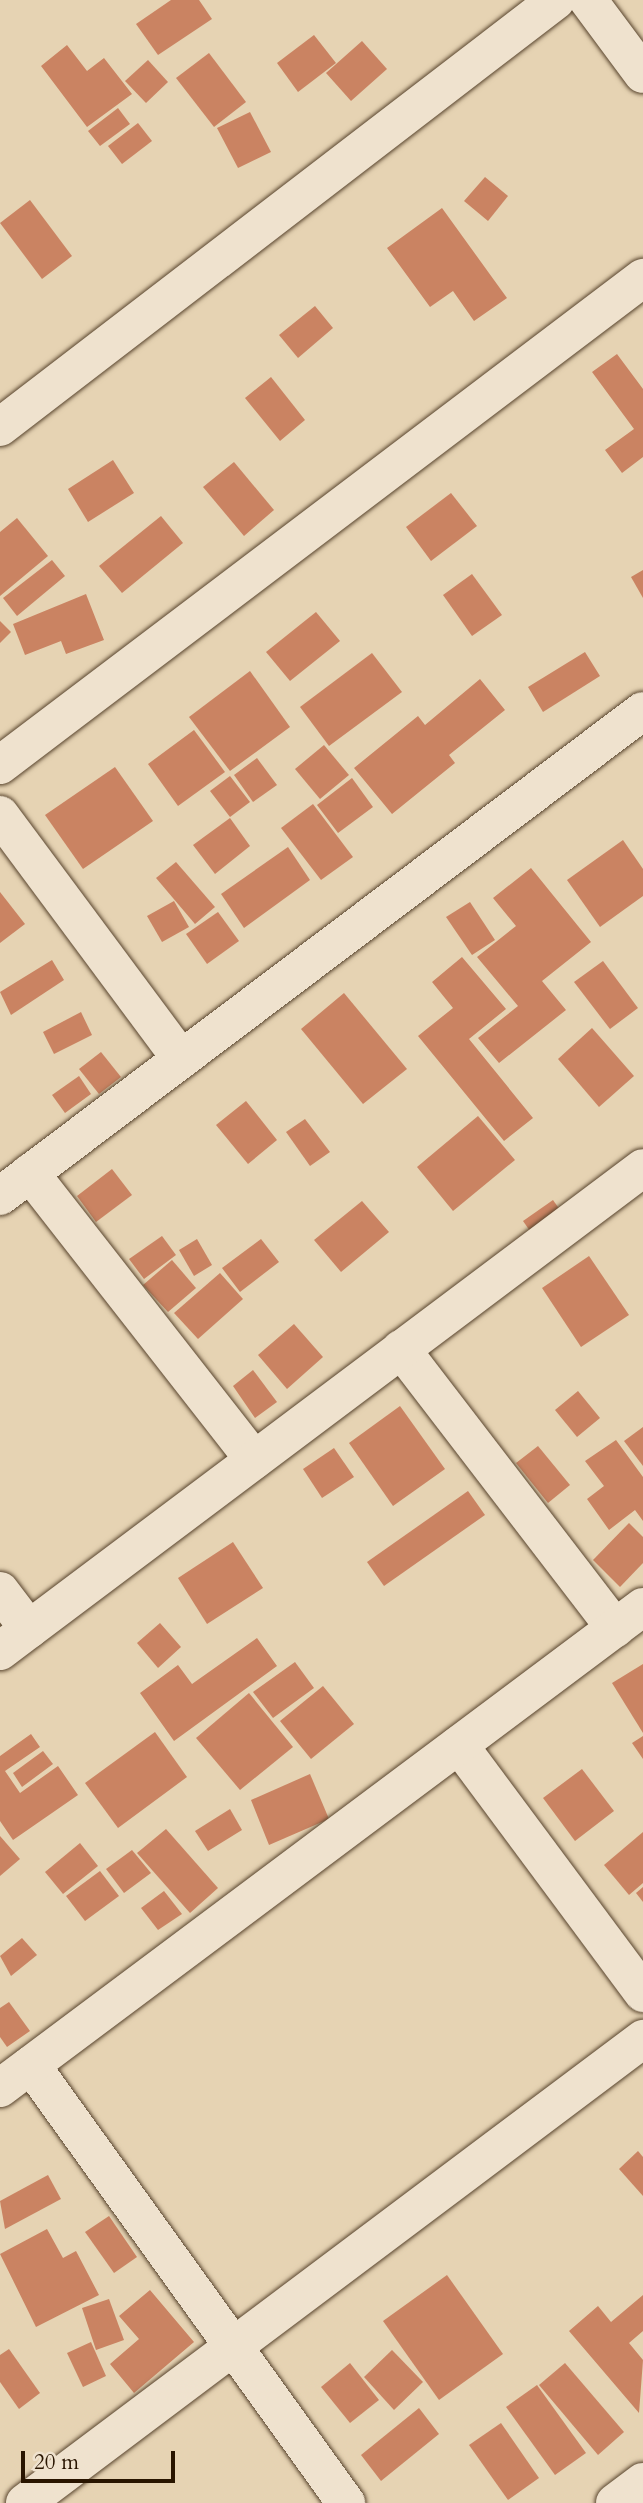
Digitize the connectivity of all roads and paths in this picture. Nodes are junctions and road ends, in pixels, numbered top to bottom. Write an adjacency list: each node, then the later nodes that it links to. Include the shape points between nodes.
1 (556, 0): 5 (street)
2 (588, 0): 3 (street)
3 (643, 74)
4 (643, 278): 7 (street)
5 (0, 427)
6 (643, 711): 9 (street)
7 (0, 765)
8 (0, 815): 9 (street)
9 (181, 1059): 11 (street)
10 (643, 1168): 13 (street)
11 (30, 1173): 12 (street); 14 (street)
12 (0, 1196)
13 (401, 1349): 14 (street); 16 (street)
14 (254, 1460): 17 (street)
15 (0, 1591): 17 (street)
16 (629, 1618): 18 (street)
17 (15, 1640)
18 (459, 1745): 19 (street); 21 (street)
19 (643, 1993)
20 (643, 2039): 23 (street)
21 (31, 2065): 22 (street); 23 (street)
22 (0, 2088)
23 (237, 2346): 25 (street); 26 (street)
24 (643, 2482): 27 (street)
25 (24, 2503)
26 (346, 2503)
27 (615, 2503)

